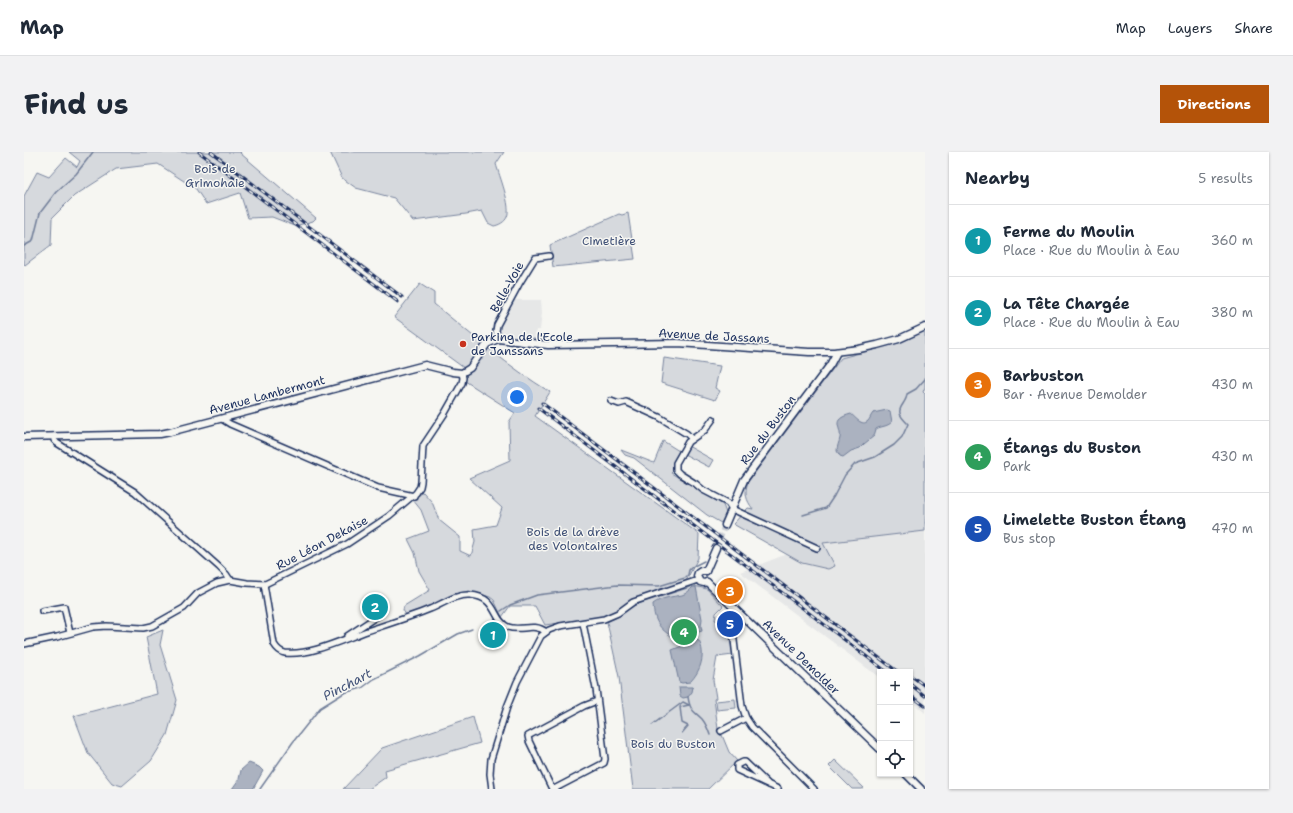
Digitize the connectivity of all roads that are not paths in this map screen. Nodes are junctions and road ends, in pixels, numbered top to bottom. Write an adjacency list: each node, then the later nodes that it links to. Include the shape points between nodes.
1 (548, 256): 3 (street, Belle-Voie, via 535,258 523,276 497,325)
2 (925, 327): 4 (street, Avenue de Jassans, via 899,339)
3 (498, 339): 4 (street, Avenue de Jassans, via 548,345 678,343); 5 (street, via 487,344 472,366)
4 (837, 352): 13 (street, Rue du Buston, via 832,363 744,480)
5 (462, 373): 7 (street, Avenue Lambermont, via 425,365); 12 (street, via 460,387 423,446 420,487)
6 (611, 401): 11 (street, via 619,404 626,402 643,409)
7 (222, 419): 9 (street, Avenue Lambermont, via 160,434); 12 (street, via 378,488)
8 (713, 419): 11 (street, via 705,430)
9 (54, 436): 10 (street, Avenue Lambermont); 18 (street, via 55,442 141,497 223,570)
10 (24, 437)
11 (692, 439): 13 (street, via 676,463 677,471 703,490 728,503)
12 (414, 496): 21 (street, Rue Léon Dekaise, via 347,544)
13 (732, 509): 14 (street, Rue du Buston); 16 (street)
14 (725, 525)
15 (716, 548): 17 (street)
16 (816, 548)
17 (706, 571): 19 (street, via 698,573); 20 (street, via 710,575)
18 (230, 580): 21 (street); 27 (street, via 201,591 184,608 152,626 98,626)
19 (698, 580): 20 (street, via 702,583); 25 (street, via 634,602 610,617)
20 (707, 582): 22 (street, Avenue Demolder)
21 (264, 584): 28 (street, via 273,640 280,651 288,653 311,650)
22 (736, 610): 31 (street, via 733,626 742,706); 33 (street, Avenue Demolder)
23 (42, 611): 27 (street, via 64,607)
24 (379, 615): 28 (street)
25 (583, 623): 26 (street, via 560,626); 30 (street)
26 (546, 632): 28 (street, via 538,628 506,626 490,603 468,595 453,598 421,613); 36 (street, via 539,640 509,700 491,760)
27 (70, 633): 29 (street)
28 (342, 640)
29 (24, 644)
30 (597, 701): 37 (street, via 604,763); 37 (street, via 528,736)
31 (746, 718): 32 (street); 39 (street)
32 (721, 732)
33 (877, 746)
34 (909, 777): 40 (street)
35 (769, 785): 35 (street, via 746,762 737,765 737,770); 38 (street)
36 (492, 789)
37 (553, 789)
38 (778, 789)
39 (814, 789)
40 (921, 789)

